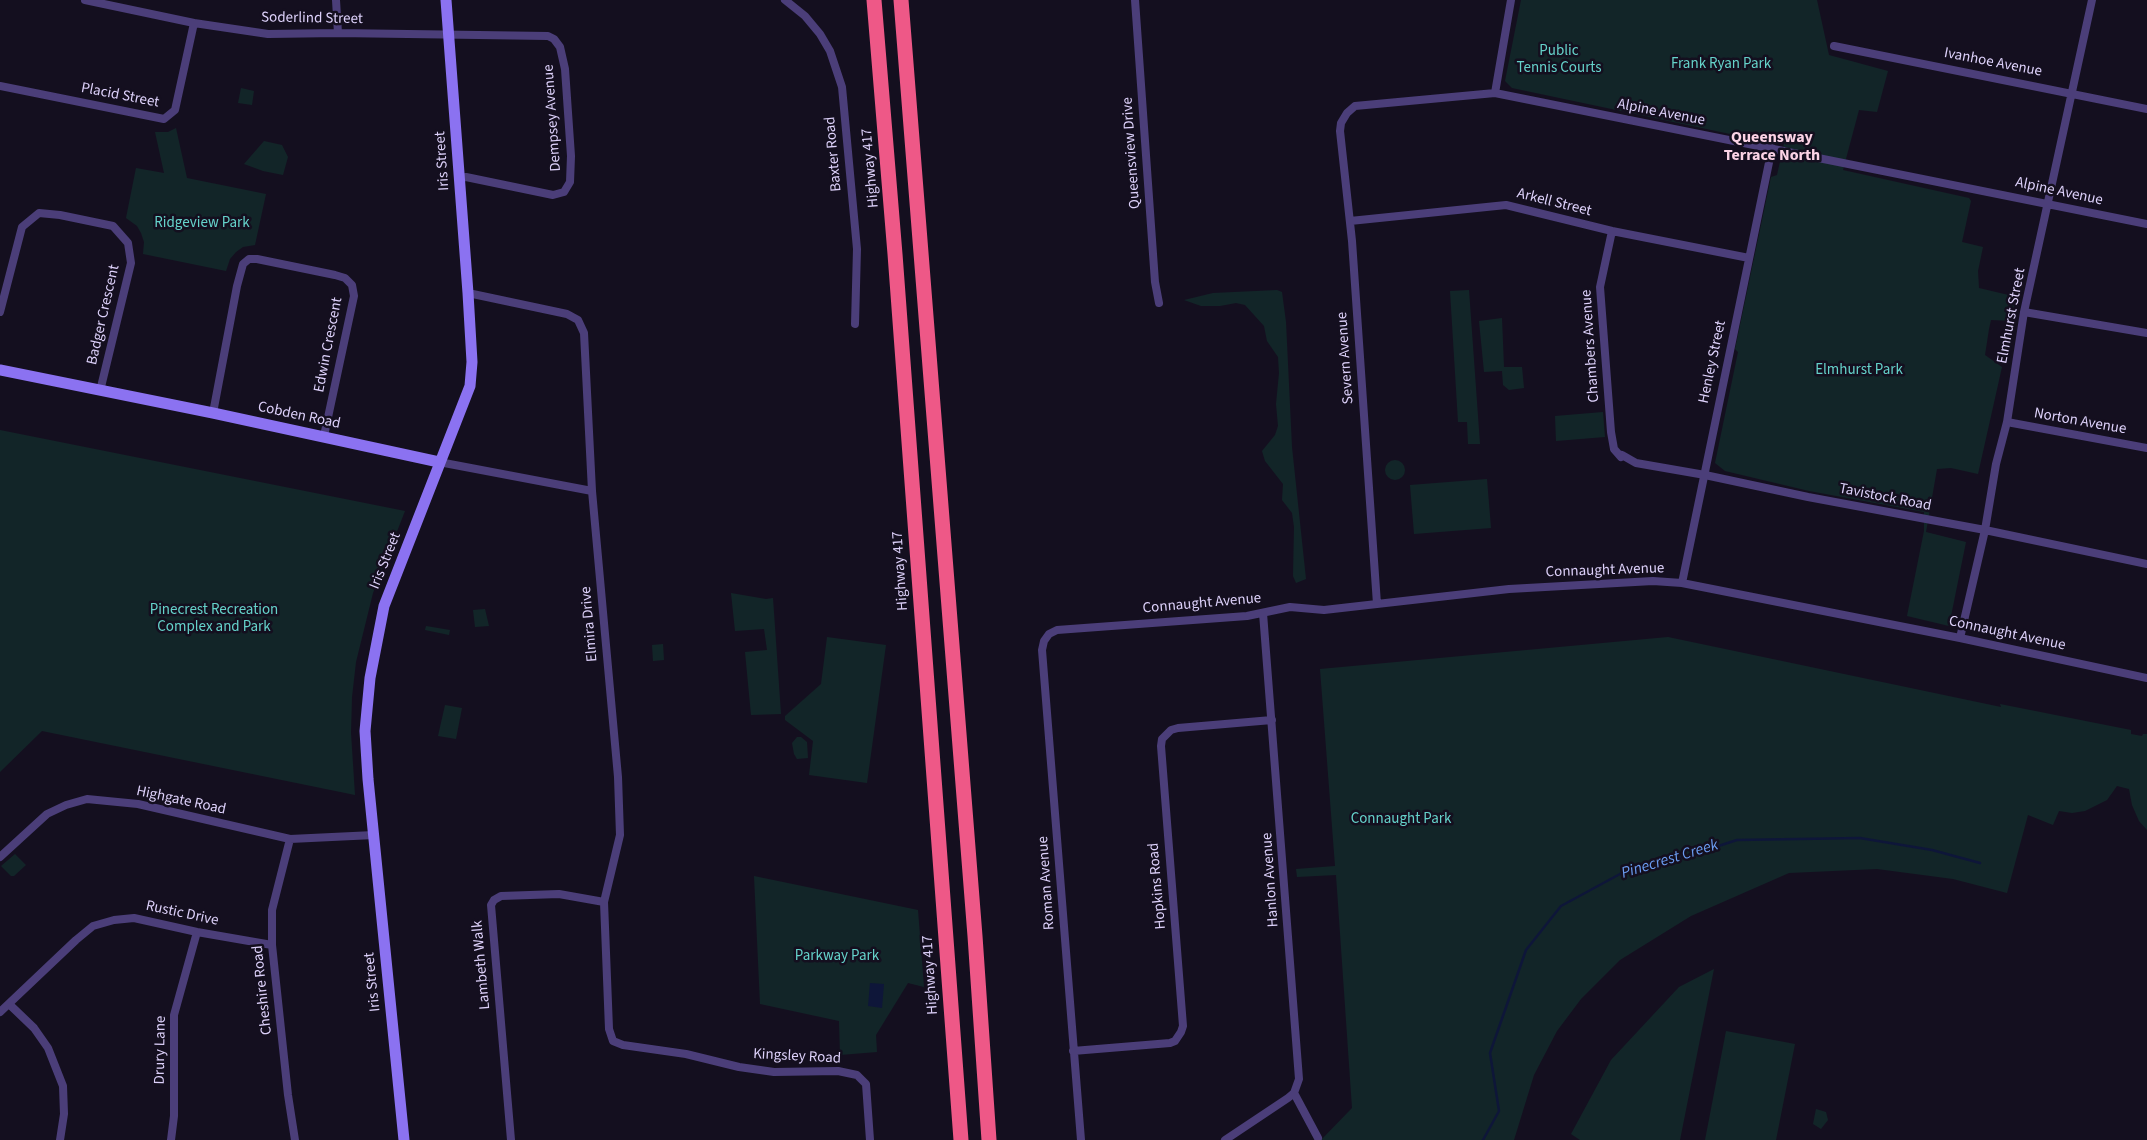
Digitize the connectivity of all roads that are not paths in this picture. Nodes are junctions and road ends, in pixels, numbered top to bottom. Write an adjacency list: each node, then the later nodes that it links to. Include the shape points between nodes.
1 (86, 0): 10 (street, Soderlind Street)
2 (336, 0): 12 (street)
3 (446, 0): 13 (street, Iris Street)
4 (785, 0): 32 (street, Baxter Road, via 820,34 830,51 842,87 857,249)
5 (874, 0): 71 (highway, Highway 417)
6 (901, 0): 72 (highway)
7 (1134, 0): 29 (street, Queensview Drive, via 1154,274)
8 (1511, 0): 17 (street)
9 (2092, 0): 18 (street, Elmhurst Street)
10 (103, 2): 11 (street, Soderlind Street)
11 (194, 24): 12 (street, Soderlind Street, via 268,34); 16 (street, Placid Street, via 175,110 164,119)
12 (338, 33): 13 (street, Soderlind Street)
13 (448, 36): 14 (street, Soderlind Street); 22 (street, Iris Street)
14 (541, 36): 22 (street, Dempsey Avenue, via 554,39 560,47 563,62 571,156 570,182 564,192 553,195)
15 (1834, 46): 18 (street, Ivanhoe Avenue)
16 (0, 86)
17 (1495, 93): 20 (street, Alpine Avenue, via 1355,106); 21 (street, Alpine Avenue)
18 (2072, 93): 19 (street, Ivanhoe Avenue); 23 (street, Elmhurst Street)
19 (2147, 109)
20 (1347, 113): 24 (street, Severn Avenue, via 1340,131)
21 (1772, 148): 23 (street, Alpine Avenue); 27 (street, Henley Street)
22 (459, 178): 28 (street, Iris Street)
23 (2049, 204): 25 (street, Alpine Avenue); 31 (street, Elmhurst Street)
24 (1350, 221): 26 (street, Arkell Street, via 1506,205); 47 (street, Severn Avenue)
25 (2147, 224)
26 (1612, 231): 27 (street, Arkell Street); 40 (street, Chambers Avenue, via 1600,287 1610,432 1614,449)
27 (1749, 258): 42 (street, Henley Street)
28 (468, 293): 41 (street, Iris Street, via 472,362 470,386); 43 (street, Elmira Drive, via 567,314 578,320 584,333 586,354)
29 (1159, 303)
30 (0, 312): 35 (street, Badger Crescent, via 22,227 39,213 113,226 128,243 131,263)
31 (2024, 312): 33 (street); 37 (street, Elmhurst Street)
32 (855, 324)
33 (2147, 333)
34 (0, 370): 35 (street, Cobden Road)
35 (100, 391): 36 (street, Cobden Road)
36 (214, 412): 38 (street, Cobden Road); 38 (street, Edwin Crescent, via 243,264 257,259 335,275 352,285 354,296)
37 (2007, 422): 39 (street, Norton Avenue); 44 (street, Elmhurst Street)
38 (324, 436): 41 (street, Cobden Road)
39 (2147, 448)
40 (1621, 457): 42 (street, Tavistock Road, via 1636,463)
41 (439, 462): 43 (street, Cobden Road); 53 (street, Iris Street, via 384,606 370,678 365,730)
42 (1705, 475): 44 (street, Tavistock Road); 46 (street, Henley Street)
43 (592, 491): 56 (street, Elmira Drive, via 620,835)
44 (1985, 530): 45 (street, Tavistock Road); 50 (street, Elmhurst Street)
45 (2147, 564)
46 (1682, 583): 47 (street, Connaught Avenue, via 1653,581 1548,587); 50 (street, Connaught Avenue)
47 (1377, 604): 48 (street, Connaught Avenue, via 1318,611 1290,608)
48 (1263, 613): 49 (street, Connaught Avenue); 52 (street, Hanlon Avenue)
49 (1058, 630): 62 (street, Roman Avenue, via 1049,634 1042,650)
50 (1960, 638): 51 (street, Connaught Avenue)
51 (2147, 678)
52 (1272, 720): 62 (street, Hopkins Road, via 1178,728 1162,739 1160,746 1183,1026 1175,1041 1170,1043); 63 (street, Hanlon Avenue, via 1299,1067)
53 (374, 835): 54 (street, Highgate Road); 68 (street, Iris Street)
54 (290, 839): 55 (street, Highgate Road, via 138,804 86,799 47,814); 58 (street, Cheshire Road, via 272,910)
55 (0, 857)
56 (604, 902): 61 (street, Elmira Drive); 69 (street, Lambeth Walk, via 559,894 500,896 491,905)
57 (197, 932): 58 (street, Rustic Drive); 59 (street, Rustic Drive, via 134,918 93,926); 66 (street, Drury Lane, via 174,1015)
58 (272, 945): 67 (street, Cheshire Road)
59 (10, 1004): 60 (street, Rustic Drive); 65 (street, via 48,1048 63,1086 64,1114)
60 (0, 1012)
61 (612, 1038): 70 (street, Kingsley Road, via 623,1045 686,1054 739,1067 774,1072 838,1071 857,1075 866,1084)
62 (1073, 1051): 73 (street, Roman Avenue)
63 (1294, 1093): 64 (street); 74 (street)
64 (1318, 1138)
65 (60, 1140)
66 (171, 1140)
67 (295, 1140)
68 (404, 1140)
69 (511, 1140)
70 (870, 1140)
71 (961, 1140)
72 (989, 1140)
73 (1082, 1140)
74 (1225, 1140)

